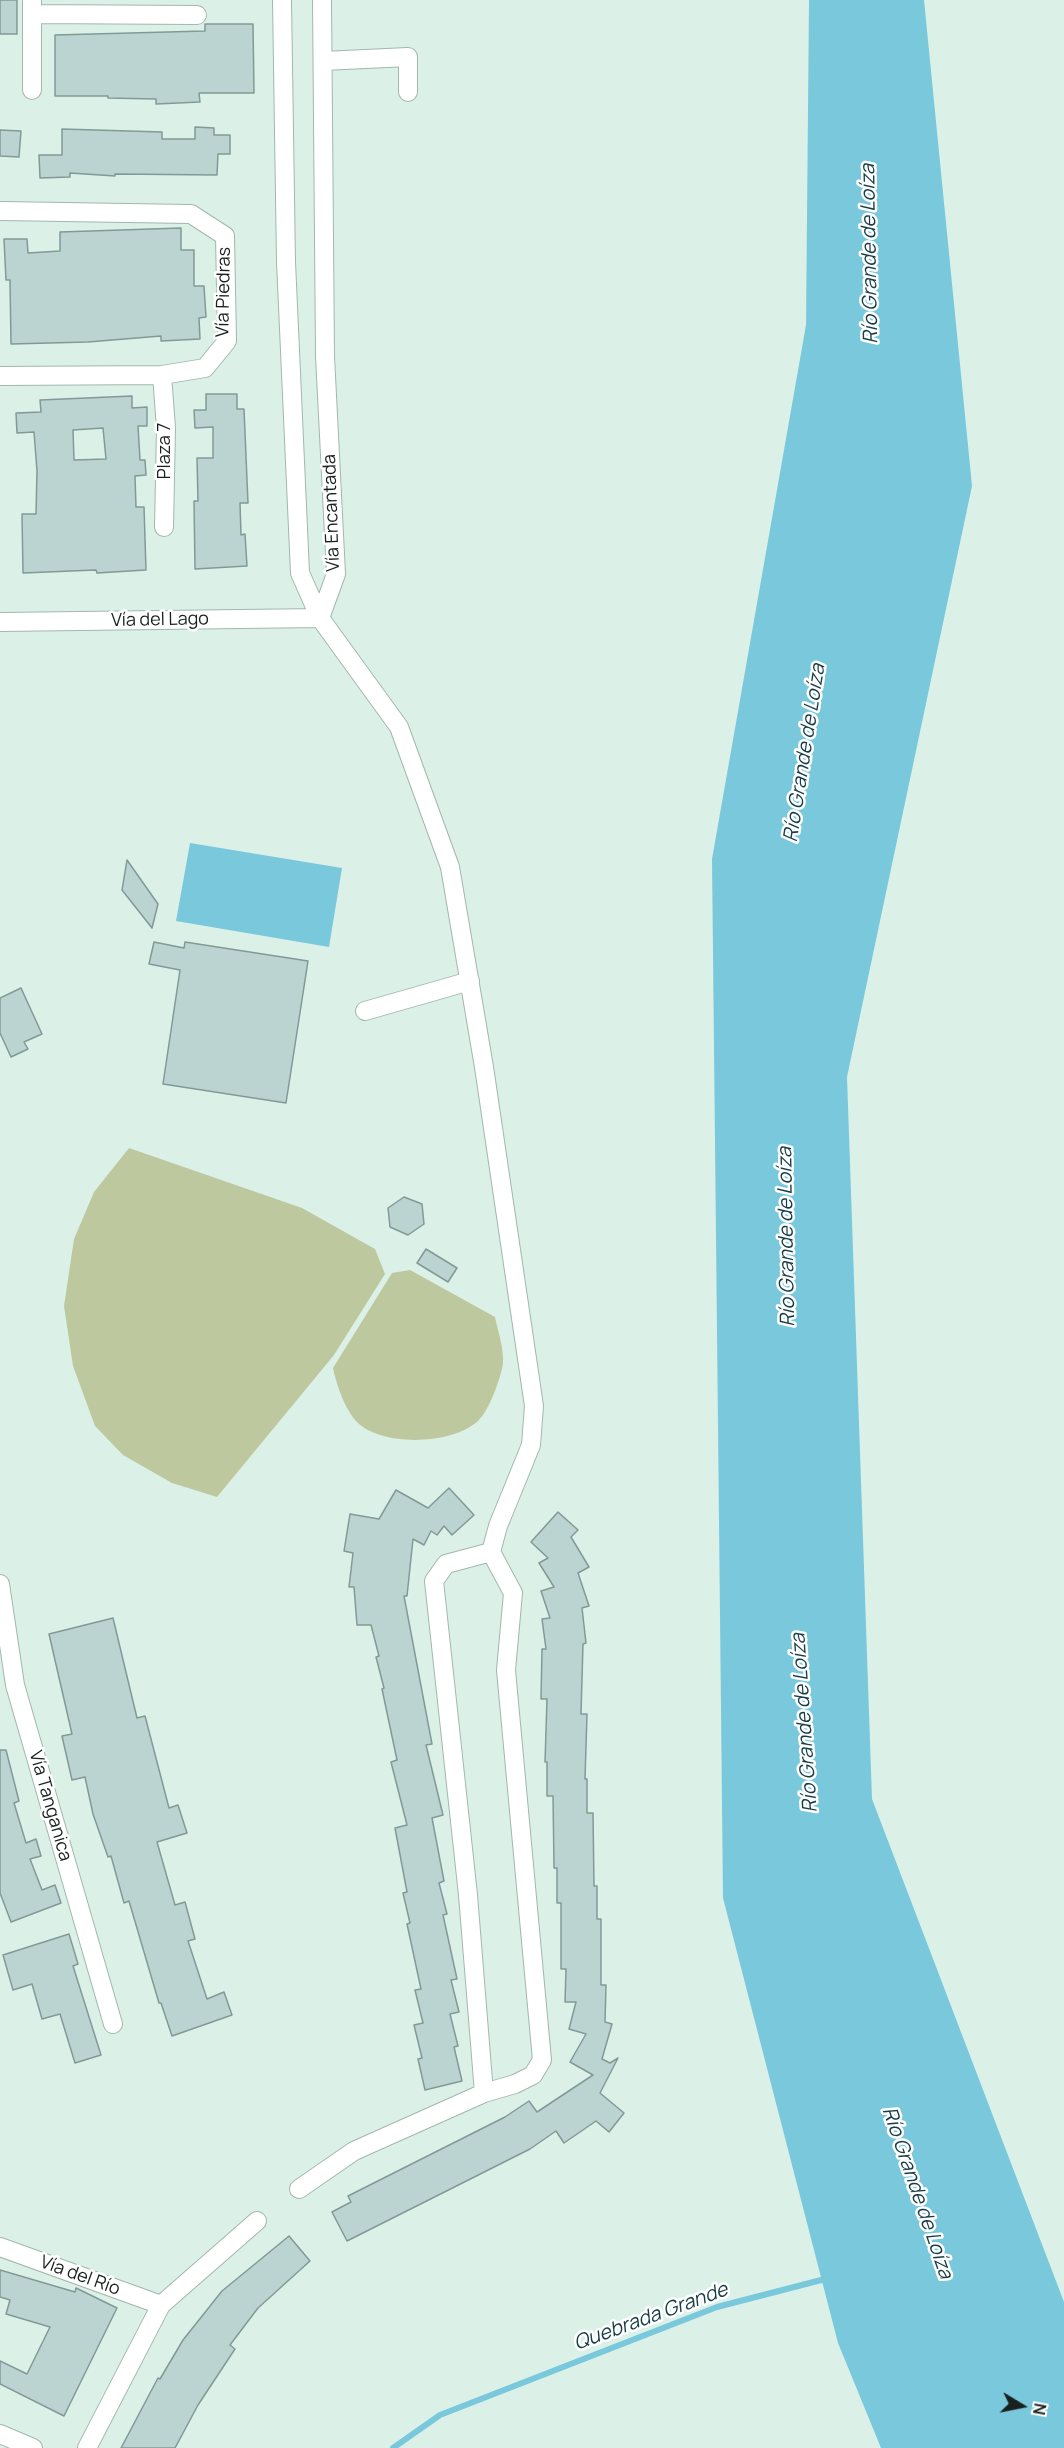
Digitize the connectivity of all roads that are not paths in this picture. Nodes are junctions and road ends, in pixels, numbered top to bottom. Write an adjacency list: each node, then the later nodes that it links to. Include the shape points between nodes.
1 (282, 0): 12 (street, Vía Encantada, via 286,261 300,573)
2 (322, 0): 5 (street, Vía Encantada)
3 (32, 7): 4 (street); 6 (street)
4 (197, 15)
5 (323, 61): 7 (street, via 408,57); 12 (street, Vía Encantada, via 325,356 336,574)
6 (32, 90)
7 (408, 92)
8 (0, 211): 9 (street, Vía Piedras, via 191,214 225,236 227,341 205,368)
9 (162, 375): 10 (street, Vía Piedras); 11 (street, Plaza 7, via 166,428)
10 (0, 376)
11 (164, 527)
12 (320, 618): 13 (street, Vía del Lago); 14 (street, via 399,727 450,867)
13 (0, 622)
14 (470, 981): 15 (street); 16 (street, via 534,1406 531,1445)
15 (365, 1011)
16 (491, 1552): 20 (street, via 446,1564 434,1581 468,1896); 20 (street, via 513,1593 506,1670 542,2060 533,2075)
17 (0, 1584): 18 (street, Vía Tanganica)
18 (7, 1688): 19 (street, Vía Tanganica)
19 (113, 2024)
20 (484, 2093): 21 (street, via 354,2151)
21 (299, 2189)
22 (258, 2221): 24 (street)
23 (0, 2247): 24 (street, Vía del Río)
24 (161, 2305): 27 (street)
25 (0, 2434): 26 (street)
26 (33, 2448)
27 (87, 2448)

